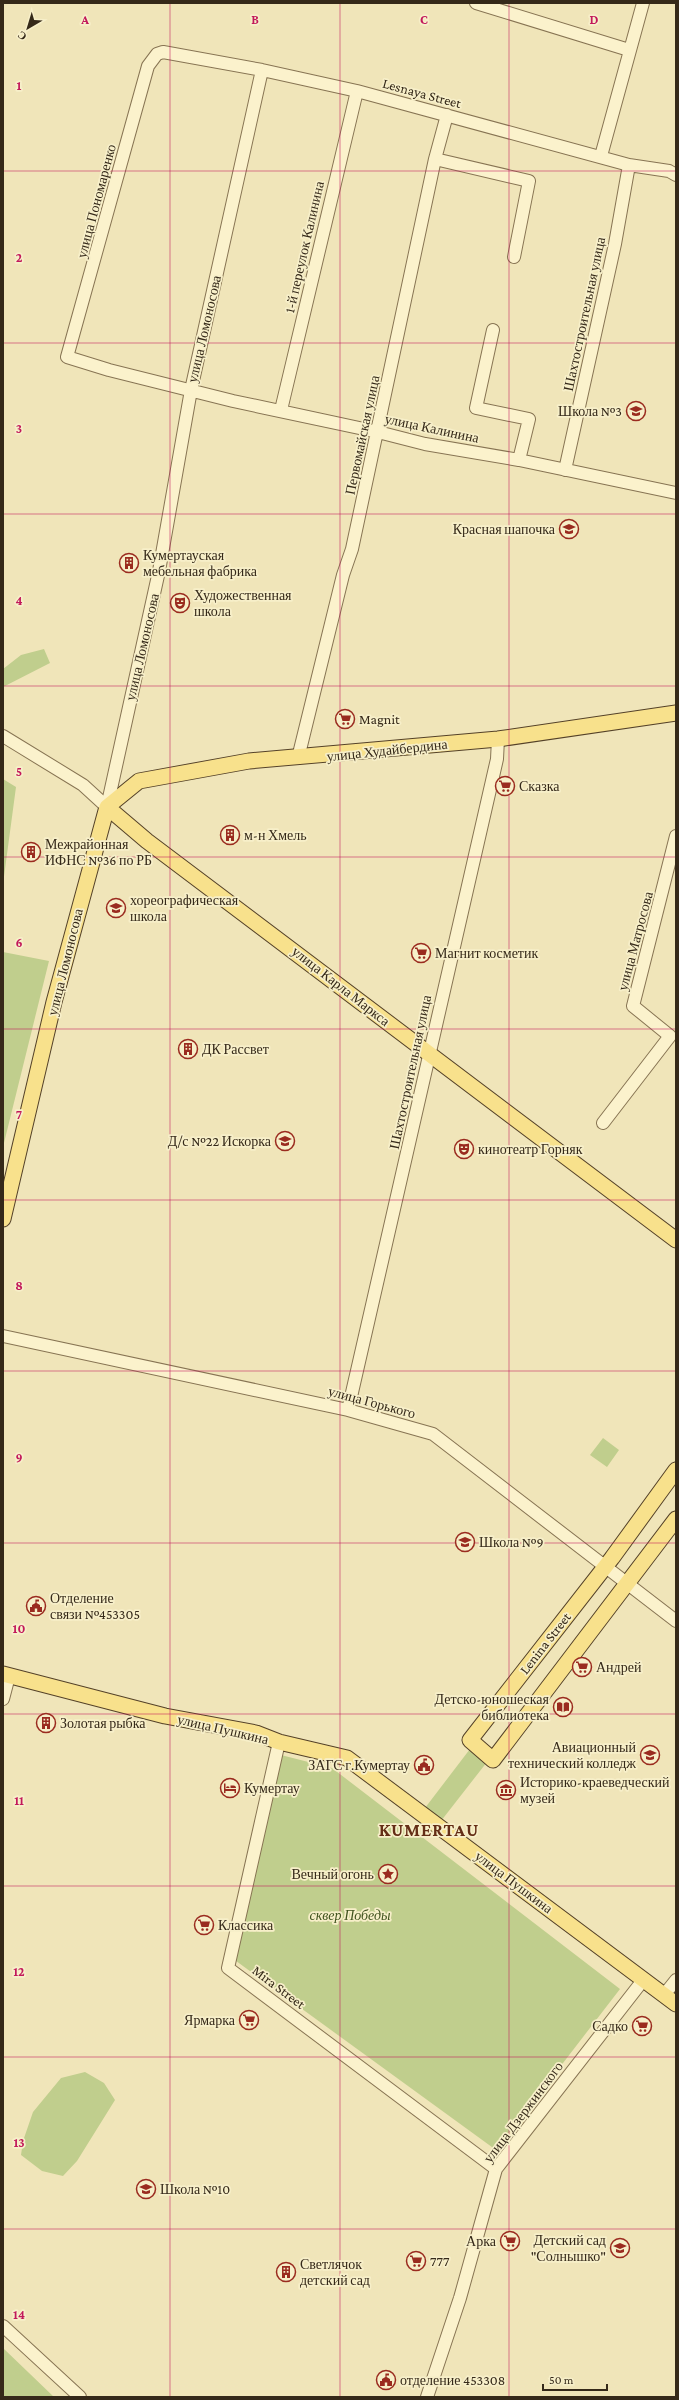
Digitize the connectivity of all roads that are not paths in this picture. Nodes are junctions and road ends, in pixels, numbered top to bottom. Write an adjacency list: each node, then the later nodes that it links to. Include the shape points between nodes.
1 (476, 3): 3 (street)
2 (643, 3): 3 (street)
3 (629, 50): 8 (street)
4 (157, 54): 5 (street, Lesnaya Street, via 163,52); 14 (street, улица Пономаренко, via 148,66)
5 (262, 70): 6 (street, Lesnaya Street); 15 (street, улица Ломоносова)
6 (357, 91): 7 (street, Lesnaya Street); 16 (street, 1-й переулок Калинина)
7 (447, 115): 8 (street, Lesnaya Street); 9 (street, Первомайская улица)
8 (601, 156): 10 (street, Lesnaya Street)
9 (435, 159): 12 (street, via 529,181); 17 (street, Первомайская улица)
10 (629, 165): 11 (street, Lesnaya Street, via 669,171); 19 (street, Шахтостроительная улица, via 615,244)
11 (676, 175)
12 (514, 257)
13 (493, 330): 18 (street, via 476,408 529,419)
14 (68, 357): 15 (street, улица Калинина)
15 (191, 390): 16 (street, улица Калинина); 25 (street, улица Ломоносова, via 159,571)
16 (281, 410): 17 (street, улица Калинина)
17 (378, 432): 18 (street, улица Калинина, via 425,444); 24 (street, Первомайская улица, via 352,549 343,575)
18 (520, 460): 19 (street, улица Калинина)
19 (565, 470): 20 (street, улица Калинина)
20 (676, 493)
21 (676, 713): 23 (main road, улица Худайбердина)
22 (3, 736): 25 (street, улица Карла Маркса, via 83,785)
23 (498, 739): 24 (main road, улица Худайбердина); 29 (street, Шахтостроительная улица, via 497,759)
24 (298, 758): 25 (main road, улица Худайбердина, via 249,761 139,781)
25 (107, 807): 29 (main road, улица Карла Маркса, via 147,841); 31 (main road, улица Ломоносова, via 54,1002)
26 (676, 836): 27 (street, улица Матросова)
27 (674, 857): 28 (street, улица Матросова, via 633,1006)
28 (673, 1038): 30 (street, улица Матросова)
29 (429, 1054): 32 (main road, улица Карла Маркса); 34 (street, Шахтостроительная улица)
30 (603, 1123)
31 (3, 1219)
32 (676, 1240)
33 (3, 1336): 34 (street, улица Горького)
34 (348, 1410): 37 (street, улица Горького, via 433,1434)
35 (676, 1470): 37 (main road, Lenina Street)
36 (676, 1519): 38 (main road, Lenina Street)
37 (605, 1566): 38 (street, улица Горького); 38 (main road, Lenina Street, via 470,1740 494,1760)
38 (628, 1583): 39 (street, улица Горького)
39 (676, 1621)
40 (6, 1675): 41 (street); 42 (main road, улица Пушкина, via 166,1716 256,1733)
41 (3, 1699)
42 (279, 1742): 43 (main road, улица Пушкина, via 347,1758); 46 (street, Mira Street, via 228,1968)
43 (644, 1979): 45 (main road, улица Пушкина); 46 (street, улица Дзержинского)
44 (676, 1980): 45 (street)
45 (670, 1999)
46 (496, 2169): 49 (street, улица Дзержинского, via 460,2298)
47 (3, 2326): 48 (street)
48 (80, 2397)
49 (427, 2397)

